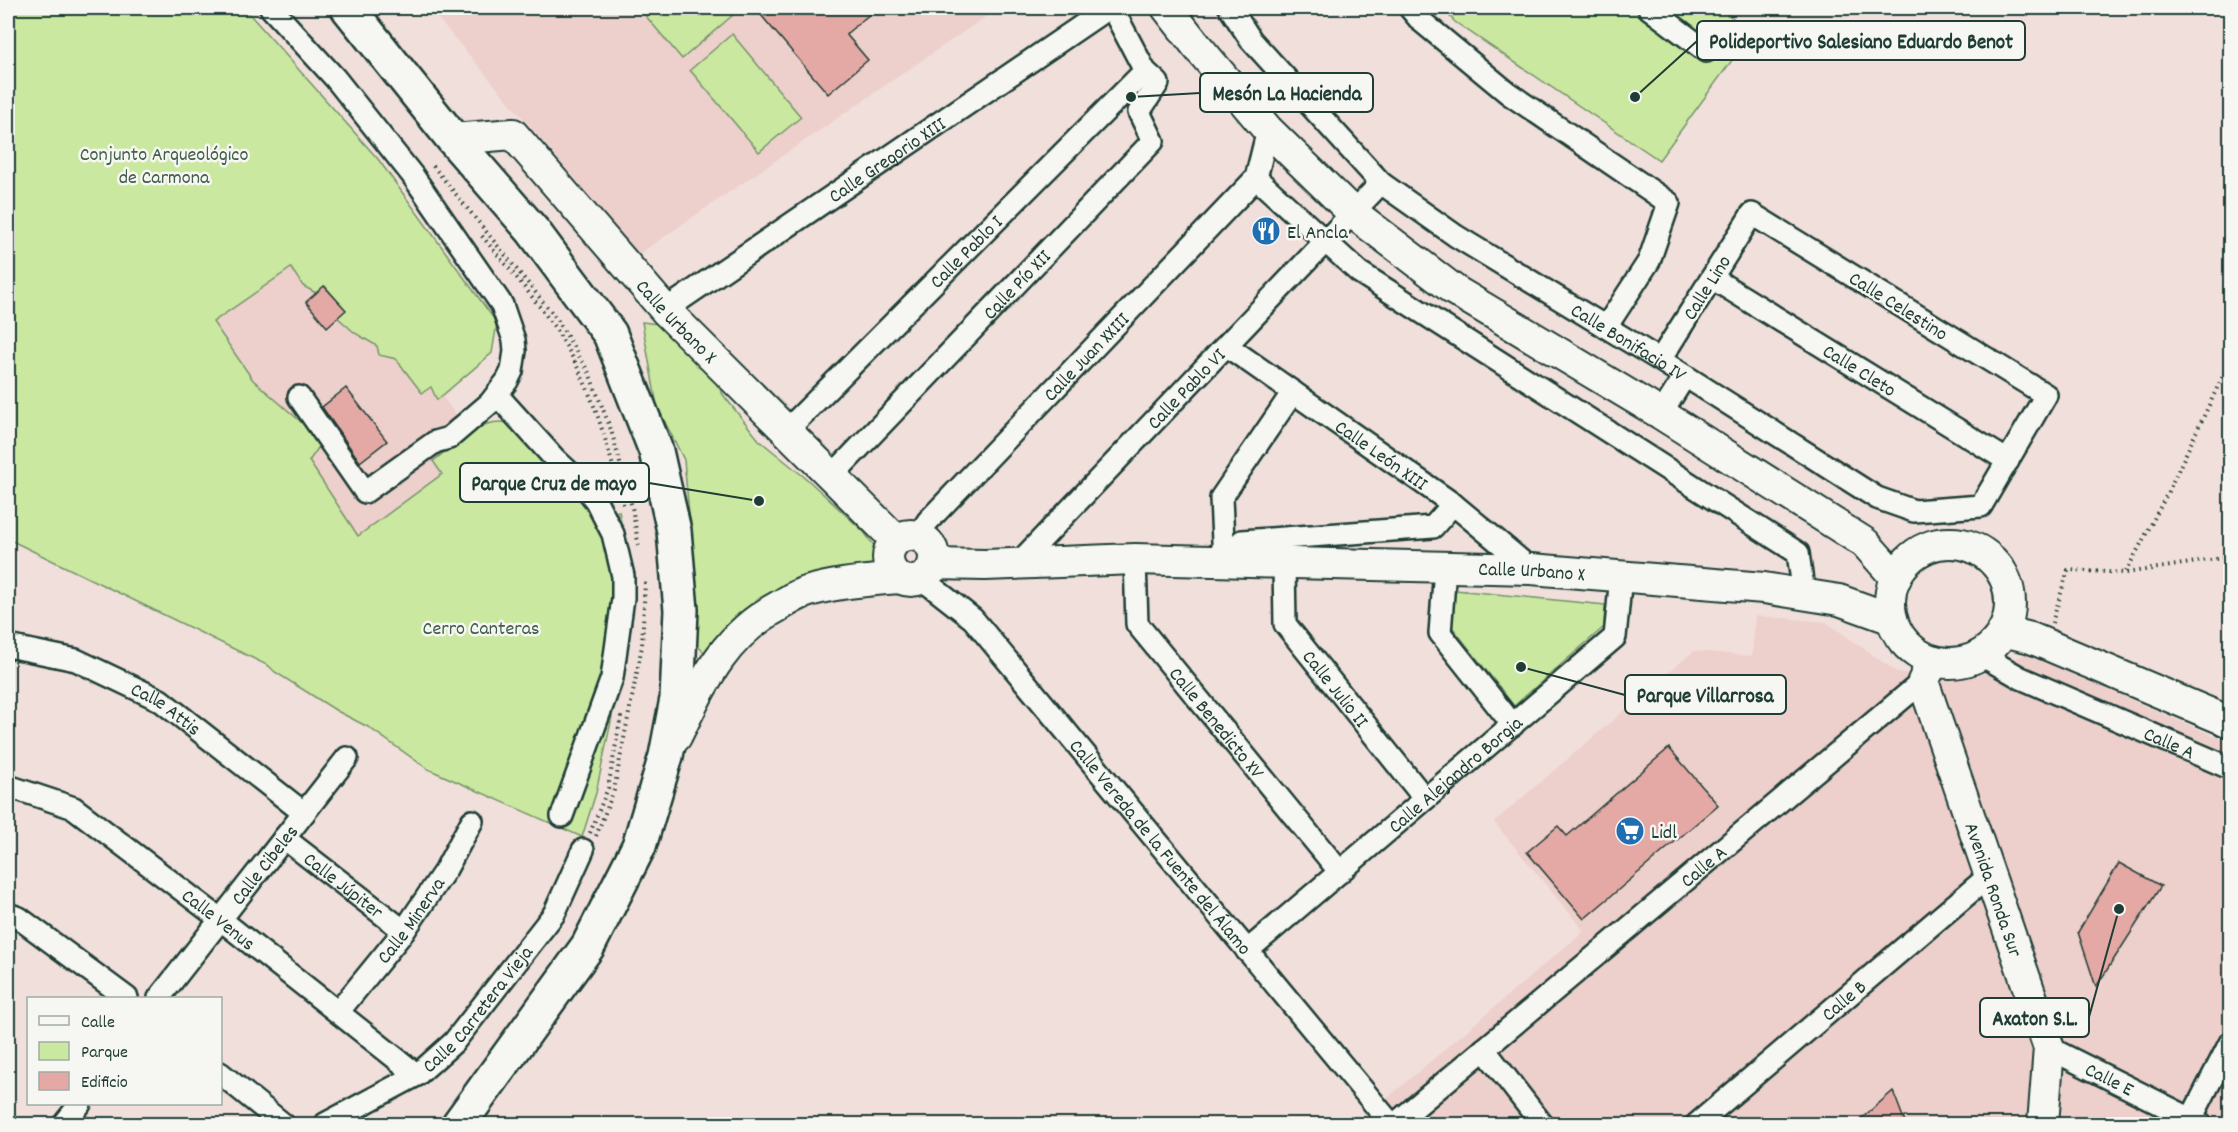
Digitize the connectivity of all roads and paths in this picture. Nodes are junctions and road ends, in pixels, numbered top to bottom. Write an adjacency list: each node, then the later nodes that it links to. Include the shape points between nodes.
1 (270, 8): 26 (street, via 334,78 400,160 502,304 512,328 515,351 512,371)
2 (348, 8): 11 (highway)
3 (1110, 8): 9 (street); 19 (street, Calle Gregorio XIII)
4 (1167, 8): 10 (street)
5 (1230, 8): 14 (street, Calle Bonifacio IV, via 1251,40)
6 (1410, 8): 20 (street, via 1508,93 1669,203 1649,261)
7 (1649, 8): 8 (street)
8 (1706, 51)
9 (1151, 77): 30 (street, Calle Pablo I); 32 (street, Calle Pío XII, via 1139,112 1152,141)
10 (1268, 130): 13 (street); 15 (street)
11 (453, 139): 19 (street, Calle Urbano X, via 513,134); 60 (highway, via 533,231 610,334 656,451 674,531 681,610 677,699)
12 (428, 160): 37 (path, via 557,319 590,373 617,452)
13 (1256, 178): 17 (street); 34 (street, Calle Juan XXIII, via 928,521)
14 (1382, 183): 15 (street, Calle Pablo VI); 20 (street, Calle Bonifacio IV, via 1456,236)
15 (1353, 213): 17 (street, Calle Pablo VI); 29 (street, via 1454,290)
16 (1752, 214): 18 (street, Calle Lino); 27 (street, Calle Celestino)
17 (1326, 242): 21 (street, Calle Pablo VI); 50 (street, via 1359,272 1798,553)
18 (1712, 278): 22 (street, Calle Lino); 31 (street, Calle Cleto)
19 (665, 310): 30 (street, Calle Urbano X)
20 (1606, 327): 22 (street, Calle Bonifacio IV)
21 (1227, 346): 25 (street, Calle León XIII); 41 (street, Calle Pablo VI)
22 (1660, 360): 24 (street, Calle Bonifacio IV)
23 (2230, 361): 45 (path)
24 (1685, 376): 29 (street); 31 (street, Calle Bonifacio IV, via 1877,498 1914,511 1981,506)
25 (1293, 393): 33 (street, Calle León XIII); 40 (street, via 1221,498)
26 (497, 394): 28 (street, via 465,427 435,442 365,492); 66 (street, via 596,501 613,534 623,576 612,678)
27 (2046, 395): 31 (street, Calle Bonifacio IV)
28 (299, 397)
29 (1661, 414): 35 (street)
30 (786, 431): 32 (street, Calle Urbano X)
31 (2008, 461)
32 (832, 476): 34 (street, Calle Urbano X)
33 (1453, 504): 40 (street, via 1433,527 1242,541); 44 (street, Calle León XIII)
34 (907, 538): 46 (street, Calle Urbano X, via 932,548); 46 (street, via 888,552 889,565)
35 (1864, 543): 36 (street); 49 (street)
36 (1921, 550): 49 (street, via 1906,562); 53 (street, via 1939,544 1958,544 1976,549 1992,560 2003,575 2009,594)
37 (640, 553)
38 (2230, 553): 45 (path, via 2222,558)
39 (1135, 559): 40 (street, Calle Urbano X); 41 (street, Calle Urbano X); 70 (street, Calle Benedicto XV, via 1137,624)
40 (1224, 563): 42 (street, Calle Urbano X)
41 (1018, 564): 46 (street, Calle Urbano X)
42 (1284, 564): 43 (street, Calle Urbano X); 64 (street, Calle Julio II, via 1285,624)
43 (1445, 568): 44 (street, Calle Urbano X); 59 (street, via 1440,633)
44 (1532, 569): 48 (street, Calle Urbano X)
45 (2126, 573): 54 (path, via 2068,570)
46 (918, 574): 60 (street, Calle Urbano X, via 802,593 765,613 735,637 715,664); 75 (street, Calle Vereda de la Fuente del Álamo, via 973,618)
47 (644, 576): 69 (path, via 642,646 614,790)
48 (1621, 576): 50 (street, Calle Urbano X); 59 (street, Calle Alejandro Borgia, via 1615,637)
49 (1894, 583): 51 (street); 52 (street)
50 (1804, 595): 51 (street, Calle Urbano X)
51 (1839, 600): 52 (street)
52 (1892, 619): 57 (street, via 1901,638)
53 (2003, 630): 54 (street); 56 (street)
54 (2046, 644): 58 (street)
55 (8, 646): 65 (street, Calle Attis, via 76,660 160,700)
56 (1981, 655): 57 (street); 62 (street, Calle A, via 2021,678)
57 (1928, 671): 71 (street, Avenida Ronda Sur); 81 (street, Calle A)
58 (2230, 722)
59 (1513, 725): 64 (street, Calle Alejandro Borgia)
60 (666, 756): 89 (highway, via 639,846 588,946)
61 (347, 758): 65 (street, Calle Cibeles)
62 (2230, 768)
63 (8, 786): 73 (street, Calle Venus, via 74,807)
64 (1425, 800): 70 (street, Calle Alejandro Borgia)
65 (304, 813): 68 (street, Calle Cibeles)
66 (562, 816)
67 (472, 821): 74 (street, Calle Minerva, via 446,869)
68 (284, 838): 73 (street, Calle Cibeles); 74 (street, Calle Júpiter)
69 (588, 847): 82 (street, Calle Carretera Vieja, via 554,914 454,1042)
70 (1340, 872): 75 (street, Calle Alejandro Borgia)
71 (1990, 875): 80 (street, Avenida Ronda Sur); 92 (street, Calle B)
72 (8, 914): 76 (street, via 19,918)
73 (220, 919): 77 (street, Calle Cibeles); 78 (street, Calle Venus)
74 (404, 931): 78 (street, Calle Minerva)
75 (1247, 951): 90 (street, Calle Vereda de la Fuente del Álamo)
76 (124, 997)
77 (161, 997)
78 (338, 1012): 82 (street, Calle Venus)
79 (2230, 1043): 85 (street)
80 (2049, 1048): 85 (street, Calle E); 93 (street, Avenida Ronda Sur)
81 (1484, 1049): 90 (street, Calle A); 91 (street)
82 (417, 1075): 88 (street, Calle Carretera Vieja)
83 (222, 1076): 87 (street)
84 (79, 1105): 86 (street)
85 (2196, 1122)
86 (64, 1125)
87 (283, 1125)
88 (325, 1125)
89 (459, 1125)
90 (1393, 1125)
91 (1542, 1125)
92 (1697, 1125)
93 (2043, 1125)

